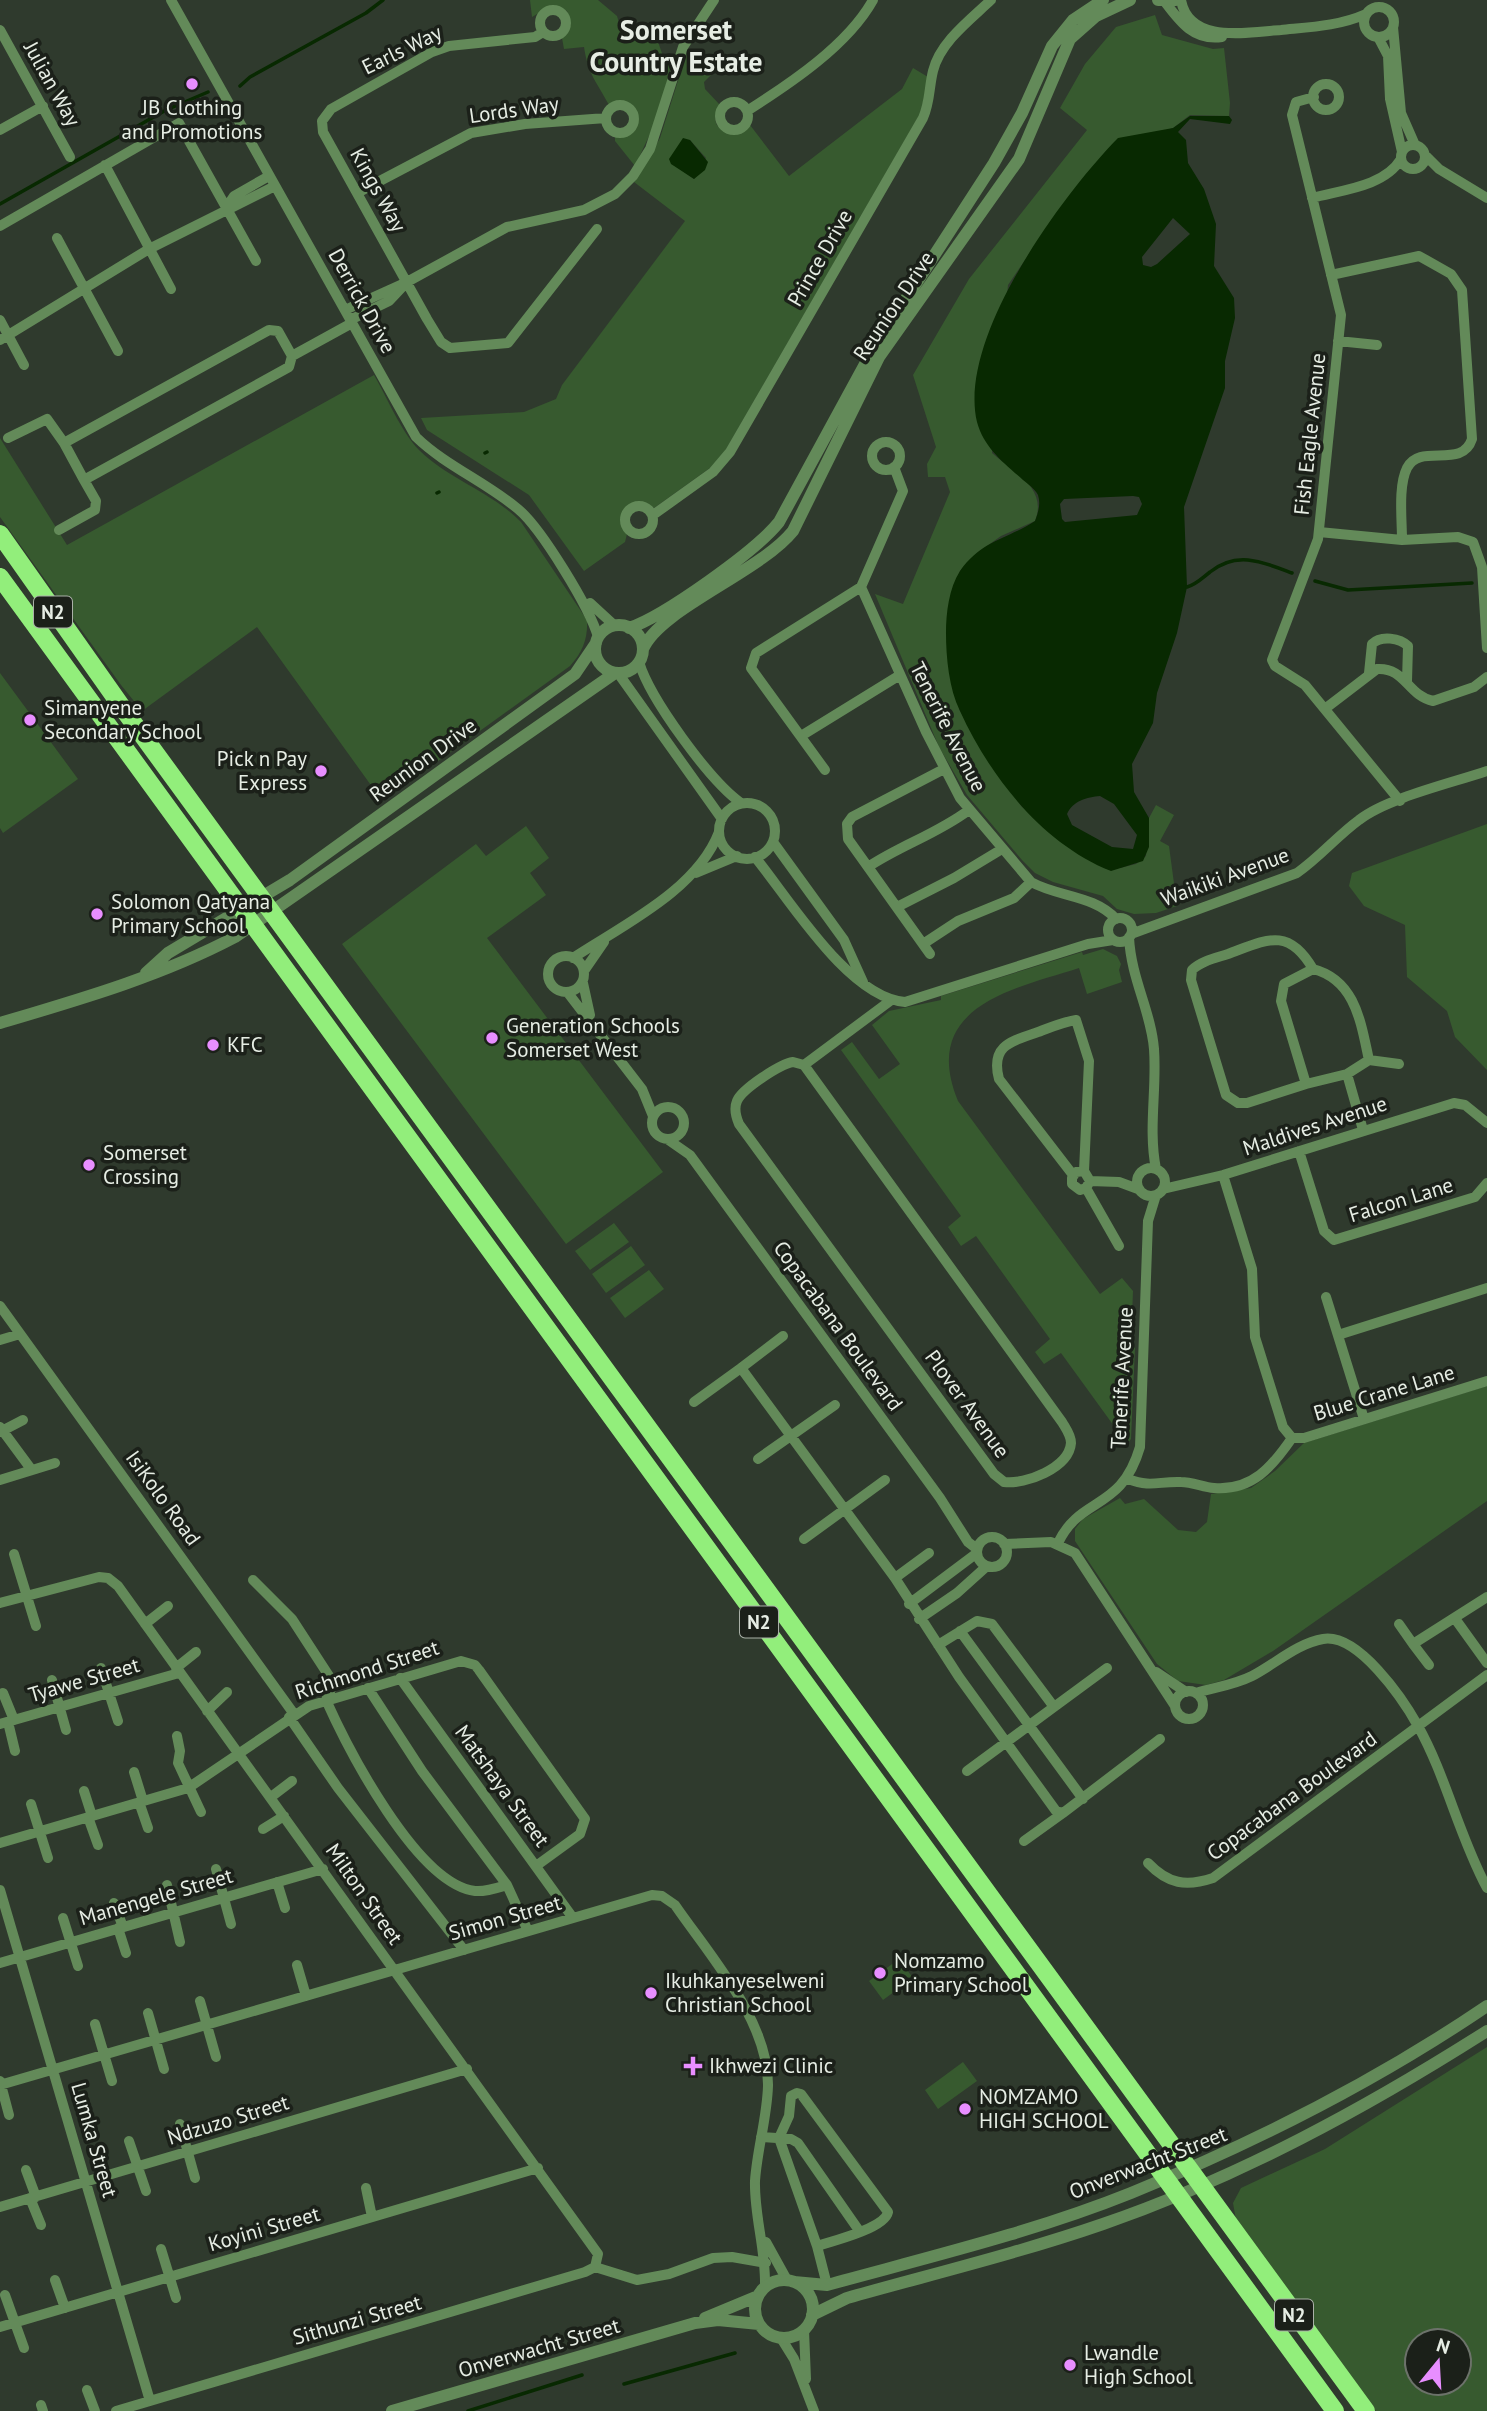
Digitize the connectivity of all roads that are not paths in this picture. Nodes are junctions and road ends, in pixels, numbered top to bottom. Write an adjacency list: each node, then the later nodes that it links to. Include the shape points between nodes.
1 (171, 0): 29 (street, Derrick Drive)
2 (714, 0): 40 (street, via 683,47 650,149 615,194 584,210 507,227)
3 (873, 0): 18 (street, via 841,41)
4 (991, 0): 55 (street, Prince Drive, via 952,38 933,68 923,118 727,457)
5 (1103, 0): 65 (street, Reunion Drive, via 1073,20 1052,47 995,163 871,353 779,522 684,597 647,622)
6 (1130, 0): 68 (street, Reunion Drive, via 1096,16 1070,39 1019,159 879,357 793,531 774,551 662,627 646,641)
7 (1170, 1): 13 (street, via 1194,22); 13 (street, via 1185,27 1196,34 1217,38)
8 (1367, 14): 9 (street); 10 (street, via 1378,7 1388,9); 14 (street, via 1364,24)
9 (1339, 25): 13 (street); 14 (street)
10 (1394, 27): 14 (street, via 1387,34); 15 (street)
11 (0, 30): 17 (street, Julian Way)
12 (543, 32): 20 (street, Earls Way, via 432,52)
13 (1231, 34)
14 (1373, 34): 15 (street, via 1386,50)
15 (1394, 77): 19 (street)
16 (1314, 97): 31 (street, Fish Eagle Avenue, via 1296,102 1292,115)
17 (43, 106): 22 (street); 25 (street, Julian Way)
18 (747, 111)
19 (1397, 114): 23 (street); 24 (street)
20 (325, 116): 30 (street, Kings Way, via 323,132)
21 (606, 118): 30 (street, Lords Way, via 471,132)
22 (0, 130)
23 (1415, 145): 24 (street, via 1407,146); 26 (street)
24 (1401, 155): 26 (street); 28 (street, via 1391,172)
25 (71, 157)
26 (1419, 163): 28 (street); 32 (street, via 1439,169)
27 (105, 165): 33 (street, via 180,123); 34 (street); 37 (street)
28 (1380, 178): 31 (street)
29 (272, 181): 33 (street, via 241,205); 43 (street, Derrick Drive)
30 (357, 193): 40 (street, Kings Way)
31 (1312, 198): 39 (street, Fish Eagle Avenue)
32 (1487, 198)
33 (226, 208): 37 (street); 38 (street)
34 (0, 226)
35 (597, 229): 40 (street, Kings Way, via 514,338 502,345 446,346)
36 (57, 238): 41 (street)
37 (149, 249): 41 (street); 42 (street)
38 (256, 261)
39 (1331, 275): 46 (street, Fish Eagle Avenue, via 1341,315); 59 (street, via 1419,256 1451,274 1462,290 1472,439 1459,454 1422,457 1409,464)
40 (407, 282): 43 (street, via 388,301)
41 (83, 287): 45 (street); 48 (street)
42 (171, 289)
43 (349, 318): 49 (street); 62 (street, Derrick Drive, via 416,437 519,510)
44 (0, 320): 45 (street)
45 (4, 338): 50 (street)
46 (1338, 341): 47 (street, Fish Eagle Avenue); 57 (street, Fish Eagle Avenue)
47 (1377, 345)
48 (118, 351)
49 (292, 356): 52 (street, via 278,331 269,330); 54 (street, via 289,367)
50 (24, 365)
51 (8, 438): 52 (street, via 47,419)
52 (64, 443): 54 (street)
53 (894, 467): 63 (street, via 903,491)
54 (84, 480): 56 (street, via 96,501 95,510)
55 (653, 515)
56 (59, 530)
57 (1319, 532): 59 (street); 74 (street, Fish Eagle Avenue, via 1272,660)
58 (0, 534): 91 (highway, N2)
59 (1402, 540): 60 (street, via 1458,537)
60 (1482, 546): 67 (street)
61 (0, 577): 93 (highway, N2)
62 (568, 577): 64 (street, Derrick Drive); 66 (street, Derrick Drive, via 592,617)
63 (861, 587): 71 (street, Tenerife Avenue); 75 (street, via 751,660 751,668)
64 (615, 626): 65 (street); 66 (street)
65 (629, 628): 68 (street, via 638,635)
66 (597, 640): 69 (street, via 597,660); 91 (street, Reunion Drive, via 575,674)
67 (1487, 648)
68 (641, 655): 69 (street, via 630,670); 80 (street, via 652,692 720,786)
69 (617, 673): 82 (street); 91 (street, Reunion Drive)
70 (1370, 673): 73 (street, via 1388,668); 73 (street, via 1372,644 1380,639 1402,640 1408,646); 74 (street)
71 (900, 675): 75 (street); 76 (street, Tenerife Avenue)
72 (1487, 677): 73 (street, via 1474,687 1433,701 1418,694)
73 (1407, 681)
74 (1326, 708): 79 (street)
75 (801, 736): 77 (street)
76 (944, 769): 81 (street, Tenerife Avenue); 88 (street, via 852,817 847,824 848,839)
77 (825, 770)
78 (1487, 771): 79 (street, Waikiki Avenue)
79 (1400, 801): 94 (street, Waikiki Avenue, via 1360,819 1297,873 1158,922)
80 (741, 803): 82 (street); 84 (street, via 756,804 770,815)
81 (969, 810): 85 (street, Tenerife Avenue); 88 (street)
82 (722, 819): 83 (street)
83 (719, 832): 86 (street, via 726,849); 89 (street)
84 (773, 842): 87 (street); 100 (street, via 844,940)
85 (1002, 849): 90 (street, Tenerife Avenue); 92 (street)
86 (737, 856): 87 (street); 89 (street)
87 (755, 857): 100 (street, via 843,969)
88 (868, 867): 92 (street)
89 (696, 873): 95 (street)
90 (1031, 881): 92 (street, via 1014,898 958,921 927,949); 94 (street, Tenerife Avenue, via 1096,905)
91 (268, 905): 93 (street); 93 (street); 283 (highway, N2)
92 (897, 907)
93 (247, 918): 99 (street, via 182,964); 99 (street, via 168,953); 286 (highway, N2)
94 (1119, 931): 102 (street, Waikiki Avenue, via 905,1002); 117 (street, via 1154,1051)
95 (606, 940): 96 (street); 98 (street)
96 (573, 958): 98 (street); 101 (street, via 556,959 548,975 552,986)
97 (1313, 969): 105 (street, via 1351,996); 109 (street, via 1284,984 1281,1001); 109 (street, via 1289,942 1269,939 1197,965 1190,974 1226,1095 1232,1101 1247,1103)
98 (583, 977): 101 (street); 103 (street)
99 (141, 978): 104 (street)
100 (864, 985): 102 (street)
101 (568, 993): 103 (street)
102 (890, 1001): 106 (street, Plover Avenue)
103 (591, 1018): 110 (street)
104 (0, 1023)
105 (1369, 1060): 107 (street); 108 (street)
106 (804, 1065): 106 (street, Plover Avenue, via 779,1066 738,1098 739,1124 994,1474 1004,1482 1025,1482 1058,1464 1071,1446 1070,1435)
107 (1399, 1065)
108 (1347, 1074): 109 (street); 115 (street)
109 (1306, 1084)
110 (642, 1090): 111 (street); 112 (street)
111 (665, 1107): 112 (street); 114 (street, via 681,1114)
112 (653, 1116): 116 (street, via 654,1131)
113 (1487, 1124): 115 (street, Maldives Avenue, via 1465,1105 1454,1103)
114 (683, 1129): 116 (street, via 677,1137); 119 (street, Copacabana Boulevard)
115 (1363, 1130): 118 (street, Maldives Avenue)
116 (667, 1139): 119 (street, Copacabana Boulevard)
117 (1152, 1143): 120 (street); 121 (street)
118 (1300, 1151): 122 (street, Maldives Avenue); 126 (street, Falcon Lane, via 1324,1231 1334,1240 1475,1197)
119 (690, 1156): 154 (street, Copacabana Boulevard)
120 (1160, 1172): 121 (street); 125 (street, Maldives Avenue); 128 (street, Tenerife Avenue)
121 (1140, 1174): 124 (street); 127 (street, Tenerife Avenue)
122 (1223, 1175): 125 (street, Maldives Avenue); 146 (street, via 1252,1269 1255,1336 1283,1427)
123 (1083, 1179): 123 (street, via 999,1079 996,1066 1008,1042 1076,1020 1089,1061); 124 (street); 130 (street)
124 (1119, 1182): 127 (street)
125 (1187, 1182): 128 (street, Maldives Avenue)
126 (1487, 1183)
127 (1141, 1191): 128 (street); 129 (street, Tenerife Avenue)
128 (1160, 1192): 129 (street, Tenerife Avenue)
129 (1148, 1221): 150 (street, Tenerife Avenue, via 1140,1447)
130 (1119, 1246)
131 (1487, 1288): 135 (street)
132 (1326, 1297): 135 (street)
133 (0, 1306): 134 (street, IsiKolo Road)
134 (20, 1334): 137 (street); 202 (street, IsiKolo Road)
135 (1339, 1335): 142 (street)
136 (783, 1336): 138 (street)
137 (0, 1340)
138 (741, 1368): 140 (street); 145 (street)
139 (1487, 1381): 142 (street, Blue Crane Lane)
140 (694, 1402)
141 (835, 1405): 145 (street)
142 (1364, 1419): 146 (street, Blue Crane Lane)
143 (23, 1420): 144 (street)
144 (1, 1430): 149 (street)
145 (793, 1437): 147 (street); 153 (street)
146 (1292, 1438): 150 (street, via 1272,1466 1244,1484 1148,1486)
147 (758, 1459)
148 (55, 1463): 149 (street)
149 (31, 1469): 151 (street)
150 (1128, 1479): 157 (street, Tenerife Avenue, via 1107,1500 1077,1516)
151 (0, 1480)
152 (885, 1480): 153 (street)
153 (846, 1511): 155 (street); 165 (street)
154 (955, 1520): 156 (street, Copacabana Boulevard); 160 (street, Copacabana Boulevard)
155 (804, 1539)
156 (985, 1539): 158 (street, via 995,1538); 160 (street)
157 (1058, 1543): 159 (street); 186 (street, via 1075,1553)
158 (1004, 1544): 159 (street); 163 (street)
159 (1028, 1544): 163 (street)
160 (977, 1551): 164 (street); 170 (street)
161 (929, 1553): 165 (street)
162 (13, 1554): 167 (street)
163 (1004, 1559): 164 (street, via 995,1567)
164 (987, 1566): 172 (street)
165 (895, 1578): 170 (street)
166 (253, 1580): 196 (street, via 292,1619 330,1676 332,1687)
167 (26, 1596): 169 (street); 174 (street, Milton Street, via 104,1577 114,1582); 176 (street)
168 (1487, 1597): 173 (street)
169 (0, 1603)
170 (909, 1604): 172 (street)
171 (168, 1606): 174 (street)
172 (919, 1619): 179 (street)
173 (1456, 1620): 178 (street); 181 (street)
174 (145, 1624): 185 (street, Milton Street)
175 (1399, 1624): 178 (street)
176 (36, 1626)
177 (960, 1631): 179 (street); 199 (street, via 977,1620 992,1624); 205 (street)
178 (1413, 1644): 182 (street)
179 (938, 1645): 210 (street)
180 (196, 1651): 185 (street)
181 (1487, 1663)
182 (1429, 1665)
183 (101, 1668): 195 (street)
184 (1107, 1668): 199 (street)
185 (177, 1670): 195 (street, Tyawe Street); 201 (street, Milton Street)
186 (1154, 1670): 193 (street); 197 (street)
187 (1487, 1675): 206 (street, Copacabana Boulevard)
188 (400, 1678): 191 (street, Richmond Street); 234 (street, Matshaya Street); 234 (street, Richmond Street, via 448,1663 475,1665 582,1811 580,1834)
189 (52, 1680): 198 (street)
190 (1224, 1687): 193 (street); 200 (street); 206 (street, via 1320,1639 1341,1641 1380,1674)
191 (368, 1688): 196 (street, Richmond Street); 239 (street, via 422,1771)
192 (227, 1692): 201 (street)
193 (1191, 1692): 197 (street, via 1176,1699); 200 (street)
194 (3, 1693): 204 (street)
195 (108, 1693): 198 (street, Tyawe Street); 203 (street)
196 (326, 1700): 202 (street, Richmond Street); 239 (street, via 345,1742 392,1818 423,1857 467,1889 485,1891)
197 (1175, 1706): 200 (street, via 1177,1713 1189,1720)
198 (60, 1707): 204 (street, Tyawe Street); 207 (street)
199 (1054, 1707): 205 (street)
200 (1204, 1707)
201 (207, 1711): 212 (street, Milton Street)
202 (291, 1715): 212 (street, Richmond Street); 253 (street, IsiKolo Road, via 338,1788)
203 (118, 1721)
204 (7, 1722): 211 (street)
205 (1030, 1725): 210 (street); 219 (street)
206 (1418, 1727): 233 (street, Copacabana Boulevard, via 1213,1878 1186,1885 1172,1882); 240 (street)
207 (66, 1730)
208 (177, 1736): 216 (street, via 177,1759)
209 (1160, 1740): 219 (street)
210 (1007, 1743): 213 (street); 223 (street, via 1056,1811)
211 (15, 1751)
212 (238, 1752): 216 (street, Richmond Street); 218 (street, Milton Street)
213 (967, 1771)
214 (134, 1772): 220 (street)
215 (292, 1781): 218 (street)
216 (188, 1787): 220 (street, Richmond Street); 222 (street)
217 (84, 1791): 225 (street)
218 (271, 1797): 224 (street, Milton Street)
219 (1083, 1799): 223 (street)
220 (141, 1802): 225 (street, Richmond Street); 226 (street)
221 (31, 1804): 228 (street)
222 (201, 1812)
223 (1063, 1813): 229 (street)
224 (284, 1816): 227 (street); 236 (street, Milton Street)
225 (90, 1817): 228 (street, Richmond Street); 231 (street)
226 (148, 1828)
227 (264, 1829)
228 (38, 1832): 230 (street, Richmond Street); 232 (street)
229 (1024, 1841)
230 (0, 1843)
231 (98, 1845)
232 (48, 1858)
233 (1148, 1863)
234 (536, 1866): 247 (street, Matshaya Street)
235 (216, 1868): 242 (street)
236 (323, 1869): 237 (street, Manengele Street); 259 (street, Milton Street)
237 (277, 1882): 242 (street, Manengele Street); 244 (street)
238 (167, 1885): 245 (street)
239 (507, 1885): 250 (street)
240 (1487, 1888)
241 (0, 1890): 255 (street, Lumka Street)
242 (225, 1897): 245 (street, Manengele Street); 248 (street)
243 (114, 1903): 249 (street)
244 (285, 1908)
245 (174, 1912): 249 (street, Manengele Street); 252 (street)
246 (63, 1918): 251 (street)
247 (573, 1918): 250 (street, Simon Street); 277 (street, Simon Street, via 652,1895 675,1905 750,2014 768,2084)
248 (231, 1924)
249 (121, 1927): 251 (street, Manengele Street); 254 (street)
250 (528, 1931): 253 (street, Simon Street)
251 (71, 1942): 255 (street, Manengele Street); 258 (street)
252 (180, 1942)
253 (464, 1950): 259 (street, Simon Street)
254 (126, 1953)
255 (20, 1956): 256 (street, Manengele Street); 271 (street, Lumka Street)
256 (0, 1962)
257 (297, 1965): 260 (street)
258 (78, 1966)
259 (394, 1970): 260 (street, Simon Street); 272 (street, Milton Street)
260 (306, 1996): 265 (street, Simon Street)
261 (200, 2001): 265 (street)
262 (1487, 2006): 283 (street, Onverwacht Street, via 1369,2081)
263 (148, 2013): 267 (street)
264 (95, 2024): 268 (street)
265 (206, 2025): 267 (street, Simon Street); 269 (street)
266 (1487, 2031): 288 (street, Onverwacht Street, via 1377,2099)
267 (156, 2039): 268 (street, Simon Street); 270 (street)
268 (104, 2054): 271 (street, Simon Street); 273 (street)
269 (216, 2057)
270 (164, 2068)
271 (54, 2069): 274 (street, Simon Street); 287 (street, Lumka Street)
272 (467, 2069): 280 (street, Ndzuzo Street); 282 (street, Milton Street)
273 (112, 2081)
274 (0, 2083): 275 (street)
275 (9, 2115)
276 (180, 2124): 280 (street)
277 (761, 2137): 278 (street); 297 (street, Simon Street, via 756,2203)
278 (779, 2138): 296 (street, via 798,2143); 296 (street, via 789,2116 791,2096 799,2093 888,2212 885,2219); 298 (street)
279 (129, 2141): 281 (street)
280 (187, 2152): 281 (street, Ndzuzo Street); 285 (street)
281 (138, 2167): 287 (street, Ndzuzo Street); 290 (street)
282 (538, 2168): 294 (street, Koyini Street); 301 (street, Milton Street, via 598,2254)
283 (1187, 2170): 286 (street, Onverwacht Street); 288 (highway, N2)
284 (26, 2171): 292 (street)
285 (195, 2178)
286 (1164, 2179): 291 (highway, N2); 305 (street, Onverwacht Street, via 1054,2219)
287 (85, 2182): 292 (street, Ndzuzo Street); 307 (street, Lumka Street)
288 (1199, 2186): 291 (street, Onverwacht Street); 327 (highway, N2)
289 (366, 2188): 294 (street)
290 (146, 2191)
291 (1176, 2195): 311 (street, Onverwacht Street, via 1104,2224 847,2298); 326 (highway, N2)
292 (33, 2197): 293 (street, Ndzuzo Street); 295 (street)
293 (0, 2207)
294 (372, 2217): 302 (street, Koyini Street)
295 (41, 2225)
296 (860, 2232): 298 (street)
297 (763, 2236): 300 (street, Simon Street); 304 (street, Simon Street)
298 (817, 2246): 305 (street)
299 (161, 2249): 302 (street)
300 (766, 2263): 301 (street, via 713,2258 637,2280); 306 (street, Simon Street)
301 (594, 2267): 321 (street, Sithunzi Street)
302 (170, 2277): 307 (street, Koyini Street); 309 (street)
303 (55, 2280): 310 (street)
304 (791, 2281): 305 (street, Onverwacht Street); 306 (street); 311 (street, via 807,2292)
305 (827, 2285)
306 (761, 2291): 313 (street, Onverwacht Street); 314 (street, via 755,2315)
307 (118, 2292): 310 (street, Koyini Street); 321 (street, Lumka Street)
308 (5, 2295): 312 (street)
309 (176, 2298)
310 (65, 2308): 312 (street, Koyini Street)
311 (812, 2315): 316 (street)
312 (16, 2322): 315 (street, Koyini Street); 318 (street)
313 (695, 2323): 314 (street, Onverwacht Street); 324 (street, Onverwacht Street)
314 (759, 2324): 317 (street, via 766,2333)
315 (0, 2327)
316 (804, 2330): 317 (street); 319 (street)
317 (781, 2338): 319 (street)
318 (24, 2348)
319 (807, 2389): 325 (street)
320 (87, 2390): 322 (street)
321 (150, 2401): 323 (street, Sithunzi Street)
322 (95, 2411)
323 (116, 2411)
324 (393, 2411)
325 (814, 2411)
326 (1335, 2411)
327 (1366, 2411)

